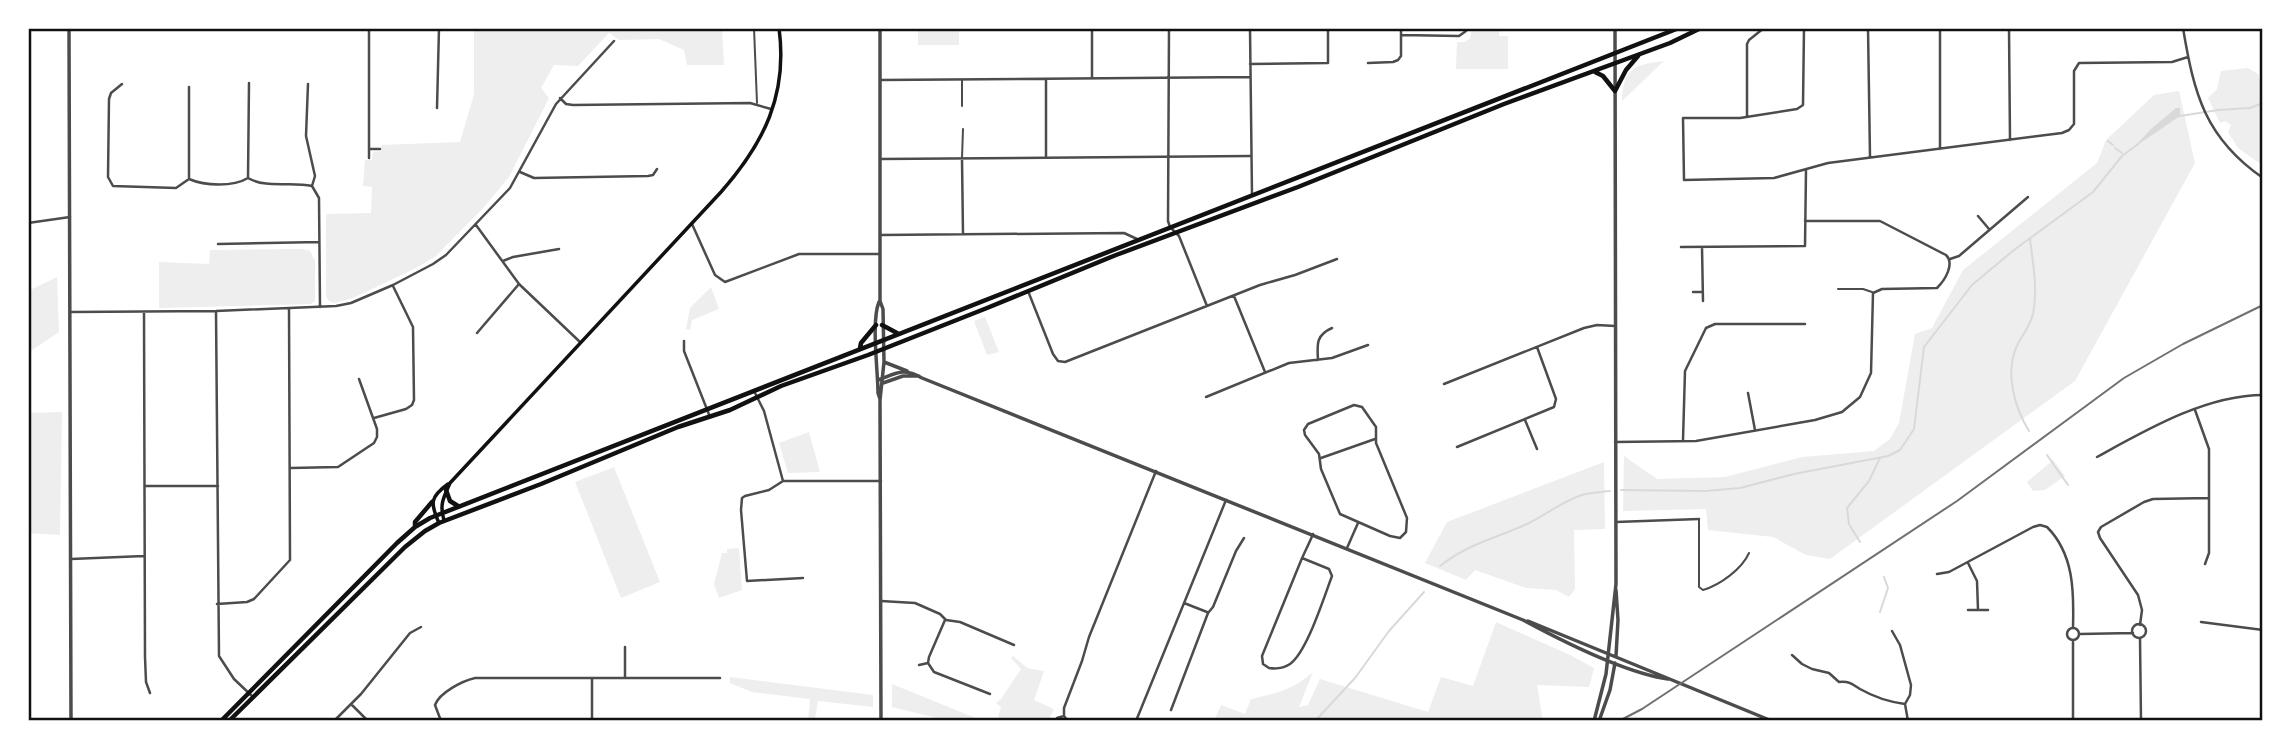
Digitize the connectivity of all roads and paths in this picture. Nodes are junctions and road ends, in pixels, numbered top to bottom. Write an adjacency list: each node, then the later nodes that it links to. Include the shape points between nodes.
1 (30, 28): 25 (street)
2 (69, 28): 72 (street)
3 (369, 28): 52 (street)
4 (439, 28): 47 (street)
5 (754, 28): 45 (lane)
6 (779, 28): 48 (main road, via 781,66)
7 (880, 28): 37 (street)
8 (1091, 28): 36 (street)
9 (1169, 28): 34 (street)
10 (1250, 28): 31 (street)
11 (1328, 28): 31 (street, via 1328,63)
12 (1401, 28): 23 (street)
13 (1466, 28): 23 (street, via 1459,36)
14 (1615, 28): 26 (street)
15 (1679, 28): 26 (highway)
16 (1701, 28): 27 (highway)
17 (1764, 28): 49 (street, via 1747,44)
18 (1804, 28): 49 (street, via 1803,105)
19 (1868, 28): 57 (street)
20 (1940, 28): 54 (street)
21 (2009, 28): 51 (street)
22 (2183, 28): 28 (street)
23 (1401, 35): 29 (street, via 1398,60)
24 (614, 41): 44 (street)
25 (28, 47)
26 (1615, 53): 30 (street); 69 (highway)
27 (1639, 55): 30 (highway); 43 (highway)
28 (2188, 57): 51 (street, via 2172,62 2079,63 2074,71 2074,120 2069,131); 66 (street, via 2198,98 2214,130)
29 (1368, 63)
30 (1615, 63): 32 (highway); 43 (street)
31 (1250, 64): 33 (street)
32 (1593, 72): 43 (highway, via 1603,76); 79 (highway)
33 (1250, 77): 34 (street); 55 (street)
34 (1168, 78): 36 (street); 56 (street)
35 (1046, 79): 36 (street); 38 (street); 59 (street)
36 (1092, 79)
37 (880, 80): 38 (street); 60 (street)
38 (962, 80): 46 (lane)
39 (249, 83): 65 (street)
40 (308, 84): 68 (street, via 306,136 315,176)
41 (121, 85): 67 (street, via 109,99 111,184 119,188 176,188)
42 (189, 87): 67 (street)
43 (1615, 91): 109 (street)
44 (560, 98): 45 (street, via 573,105); 64 (street)
45 (757, 104): 48 (street)
46 (962, 107)
47 (438, 108)
48 (773, 109): 76 (main road, via 748,160)
49 (1747, 117): 63 (street, via 1683,118 1684,180 1759,180)
50 (963, 129): 61 (lane)
51 (2010, 140): 54 (street)
52 (369, 149): 53 (street); 58 (street)
53 (380, 149)
54 (1940, 149): 57 (street)
55 (1250, 156): 56 (street); 69 (street)
56 (1167, 157): 59 (street); 77 (street)
57 (1870, 157): 63 (street)
58 (369, 158)
59 (1046, 158): 61 (street)
60 (880, 159): 61 (street); 81 (street)
61 (962, 159): 80 (street)
62 (657, 169): 64 (street, via 648,176 534,178)
63 (1806, 169): 73 (street)
64 (520, 172): 75 (street)
65 (248, 178): 67 (street, via 239,184); 68 (street, via 257,183)
66 (2263, 178)
67 (189, 179)
68 (312, 186): 83 (street, via 319,198)
69 (1252, 195): 77 (highway)
70 (2028, 197): 78 (street)
71 (1978, 216): 78 (street)
72 (70, 217): 74 (street); 105 (street)
73 (1805, 221): 86 (street, via 1805,246); 90 (street, via 1880,221)
74 (28, 223)
75 (475, 224): 91 (street); 93 (street, via 446,255)
76 (692, 224): 88 (street, via 715,275 725,282 799,254); 115 (main road)
77 (1170, 227): 79 (street); 82 (highway)
78 (1989, 229): 90 (street)
79 (1177, 233): 95 (highway); 101 (street)
80 (962, 234): 81 (street); 82 (street, via 1124,233)
81 (880, 235): 88 (street)
82 (1137, 239): 112 (highway)
83 (319, 242): 84 (street); 102 (street)
84 (219, 244)
85 (1682, 247): 86 (street)
86 (1702, 247): 97 (street)
87 (559, 249): 91 (street)
88 (880, 254): 108 (street)
89 (1337, 259): 99 (street)
90 (1950, 259): 98 (street, via 1937,288)
91 (503, 261): 92 (street)
92 (519, 284): 111 (street); 115 (street)
93 (393, 285): 102 (street, via 351,303); 140 (street, via 413,327 414,400 406,409)
94 (1838, 289): 98 (lane)
95 (1028, 291): 101 (street, via 1053,354 1062,362); 120 (highway)
96 (1693, 292): 97 (street)
97 (1702, 292): 100 (street)
98 (1873, 293): 142 (street, via 1871,373 1860,397 1830,416)
99 (1234, 296): 101 (street); 125 (street)
100 (1703, 301)
101 (1207, 306)
102 (320, 307): 103 (street)
103 (289, 309): 104 (street); 151 (street)
104 (216, 311): 106 (street); 158 (street)
105 (70, 312): 106 (street); 177 (street)
106 (144, 312): 157 (street)
107 (1805, 324): 145 (street, via 1715,324 1706,328 1685,371)
108 (879, 325): 112 (highway); 113 (street); 116 (street); 119 (highway)
109 (1615, 326): 118 (street, via 1584,328); 144 (street)
110 (1332, 328): 122 (street, via 1318,339)
111 (478, 333)
112 (899, 333): 113 (highway)
113 (883, 339): 116 (highway); 120 (street)
114 (684, 341): 137 (street)
115 (580, 342): 156 (main road)
116 (877, 342): 119 (highway); 121 (street)
117 (1368, 345): 122 (street)
118 (1536, 347): 130 (street); 141 (street, via 1556,403)
119 (860, 348): 131 (highway)
120 (884, 349): 121 (highway); 123 (street)
121 (877, 352): 129 (street); 134 (highway)
122 (1318, 360): 125 (street)
123 (884, 362): 124 (street); 128 (street)
124 (907, 371): 126 (street); 128 (street)
125 (1265, 373): 135 (street)
126 (919, 376): 128 (street); 152 (street)
127 (359, 379): 140 (street)
128 (884, 381): 129 (street); 136 (street)
129 (878, 383): 136 (street)
130 (1444, 384)
131 (754, 390): 134 (street); 137 (highway)
132 (1748, 393): 142 (street)
133 (2263, 395): 138 (street, via 2225,399)
134 (758, 397): 139 (highway); 154 (street)
135 (1206, 397)
136 (880, 400): 155 (street)
137 (707, 409): 139 (street); 150 (highway)
138 (2195, 410): 148 (street); 160 (street, via 2209,449)
139 (710, 417): 153 (highway)
140 (374, 418): 151 (street, via 374,443 345,463)
141 (1525, 420): 146 (street); 147 (street)
142 (1755, 430): 145 (street)
143 (1375, 439): 149 (street); 149 (street, via 1372,419 1354,405 1306,426 1305,435); 169 (street, via 1405,512 1407,529 1397,538)
144 (1615, 442): 145 (street); 168 (street)
145 (1683, 442)
146 (1457, 447)
147 (1537, 449)
148 (2097, 457)
149 (1321, 458): 169 (street, via 1338,512)
150 (563, 466): 153 (highway); 163 (highway)
151 (291, 468): 185 (street, via 290,560 254,599)
152 (1156, 471): 161 (street); 222 (street, via 1089,637)
153 (566, 474): 167 (highway)
154 (783, 481): 155 (street); 181 (street, via 745,496 741,502 747,581)
155 (881, 481): 183 (street)
156 (450, 484): 159 (main road); 162 (main road)
157 (145, 486): 158 (street); 175 (street)
158 (218, 486): 185 (street)
159 (446, 491): 163 (highway, via 450,501); 164 (main road)
160 (2209, 498): 179 (street); 193 (street, via 2153,499 2098,532 2138,596)
161 (1226, 499): 171 (street); 184 (street)
162 (432, 502): 165 (main road); 170 (highway)
163 (459, 506): 164 (highway)
164 (442, 513): 165 (highway); 167 (main road)
165 (436, 516): 167 (main road); 170 (highway)
166 (1699, 519): 168 (street); 174 (lane, via 1699,587 1703,590 1745,562)
167 (442, 521): 218 (highway, via 405,547)
168 (1616, 522): 182 (street)
169 (1358, 523): 173 (street)
170 (415, 527): 215 (highway)
171 (1313, 534): 173 (street); 176 (street)
172 (1244, 538): 189 (street)
173 (1347, 548): 191 (street)
174 (1749, 552)
175 (145, 556): 177 (street); 216 (street, via 146,682)
176 (1302, 558): 176 (street, via 1262,656 1269,668 1285,666 1301,653 1332,576 1329,569)
177 (71, 559): 224 (street)
178 (1967, 562): 180 (street); 187 (street, via 1977,580); 195 (street, via 2033,527 2047,527 2071,572)
179 (2205, 564)
180 (1937, 574)
181 (803, 579)
182 (1616, 584): 204 (street); 206 (street)
183 (881, 601): 190 (street, via 915,603); 231 (street)
184 (1184, 603): 189 (street); 233 (street)
185 (217, 604): 215 (street, via 219,656)
186 (1968, 610): 187 (street)
187 (1978, 610): 188 (street)
188 (1988, 610)
189 (1208, 613): 221 (street)
190 (946, 620): 202 (street); 208 (street)
191 (1523, 620): 204 (street); 207 (street)
192 (2201, 622): 196 (street)
193 (2140, 625): 198 (street); 200 (street, via 2146,630)
194 (421, 627): 219 (street, via 407,637)
195 (2073, 627): 199 (street); 201 (street, via 2067,634)
196 (2263, 630)
197 (1892, 631): 220 (street, via 1911,685)
198 (2133, 632): 199 (street); 200 (street)
199 (2080, 634): 201 (street)
200 (2140, 638): 238 (street)
201 (2073, 640): 237 (street)
202 (1014, 645)
203 (625, 647): 212 (street)
204 (1609, 653): 206 (street); 207 (street)
205 (1792, 655): 220 (street, via 1812,670)
206 (1616, 656): 209 (street); 214 (street)
207 (1608, 660): 209 (street); 234 (street)
208 (928, 663): 210 (street); 217 (street, via 934,672)
209 (1615, 663): 214 (street); 234 (street)
210 (919, 665)
211 (592, 678): 212 (street); 229 (street, via 475,678 435,702); 230 (street)
212 (625, 678): 213 (street)
213 (720, 678)
214 (1668, 679): 235 (street)
215 (247, 692): 218 (street); 225 (highway)
216 (150, 693)
217 (990, 694)
218 (253, 697): 226 (highway)
219 (351, 704): 227 (street); 228 (street)
220 (1905, 704): 236 (street)
221 (1171, 710)
222 (1064, 716): 223 (street); 232 (street)
223 (1057, 718)
224 (71, 721)
225 (221, 721)
226 (229, 721)
227 (334, 721)
228 (368, 721)
229 (441, 721)
230 (592, 721)
231 (881, 721)
232 (1068, 721)
233 (1136, 721)
234 (1597, 721)
235 (1772, 721)
236 (1908, 721)
237 (2073, 721)
238 (2141, 721)

